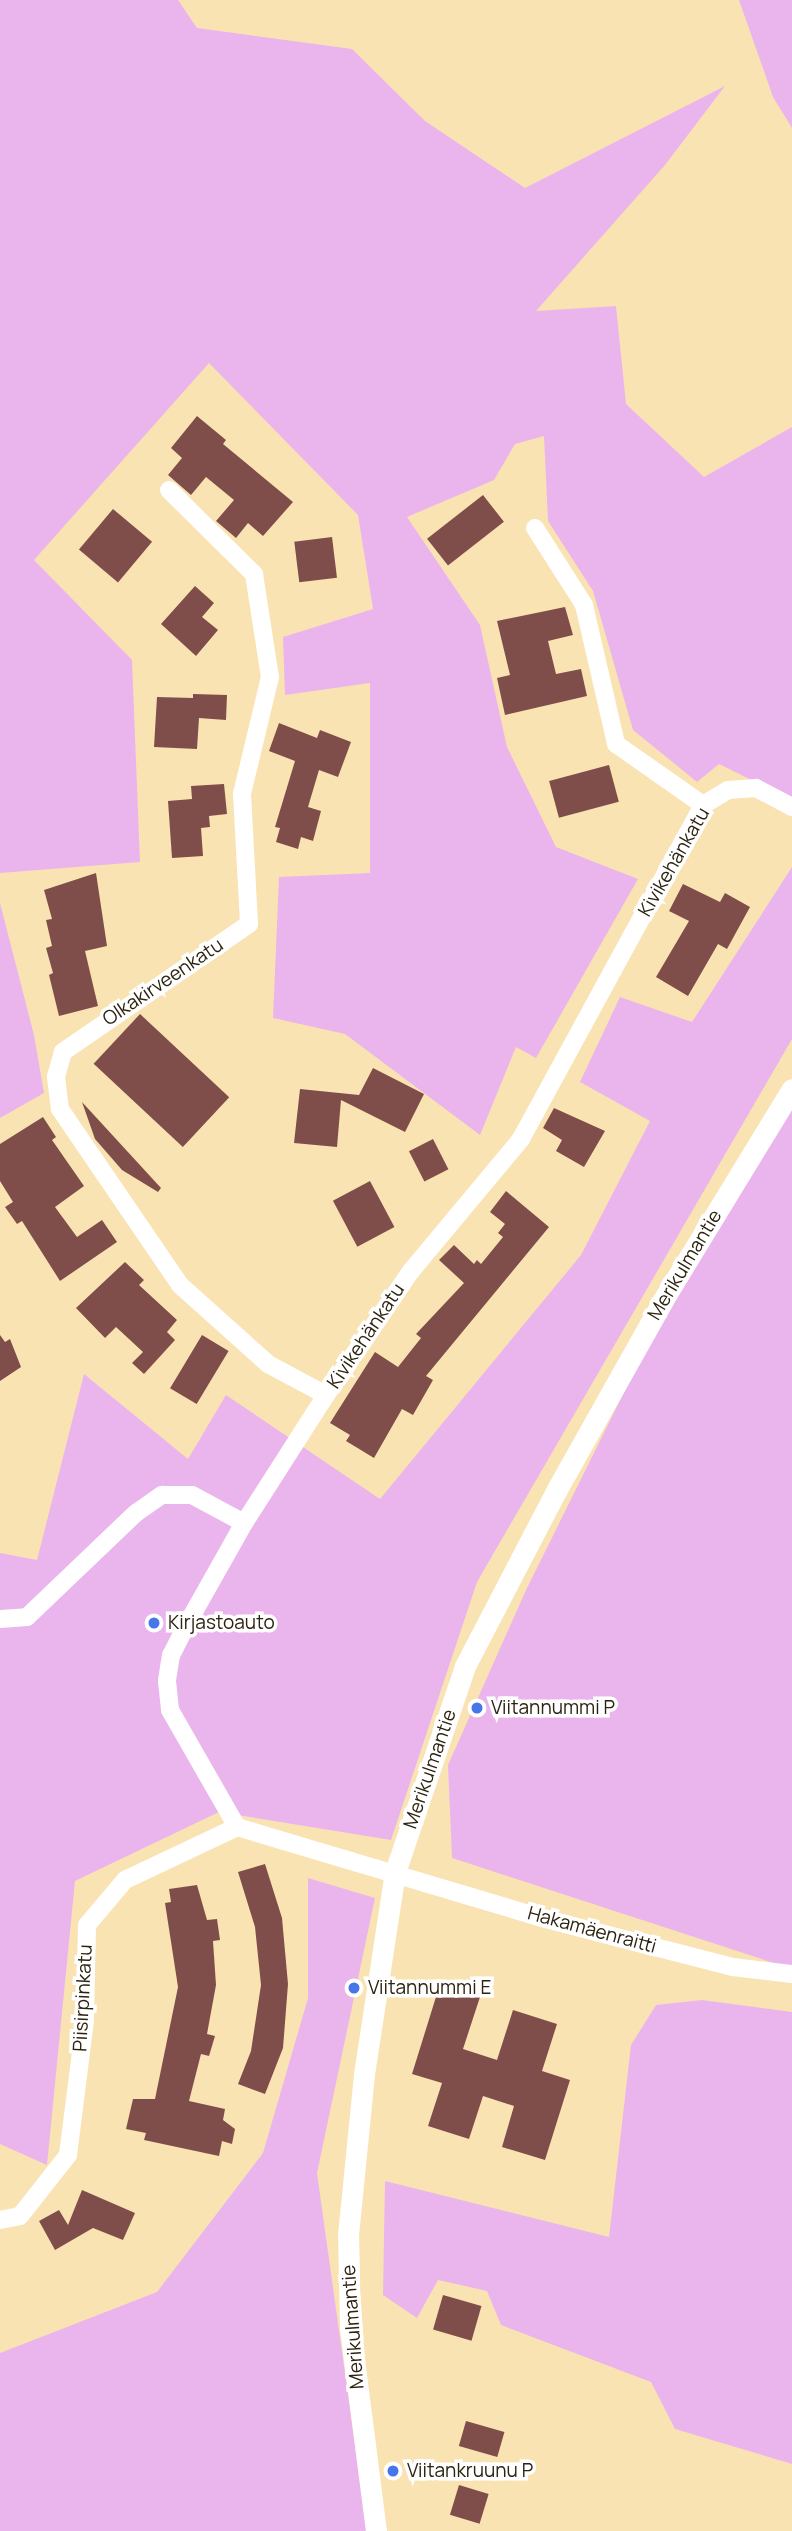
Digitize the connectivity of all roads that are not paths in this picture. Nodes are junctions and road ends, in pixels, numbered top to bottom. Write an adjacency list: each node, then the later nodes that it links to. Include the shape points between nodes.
1 (169, 490): 6 (street, Olkakirveenkatu, via 254,574 270,677 242,794 249,924 63,1052 56,1077 60,1110 180,1285 268,1364)
2 (535, 528): 3 (street, via 584,605 616,744)
3 (703, 805): 4 (street, Kivikehänkatu, via 728,790 756,788); 6 (street, Kivikehänkatu, via 521,1139 411,1271)
4 (792, 807)
5 (792, 1089): 10 (street, Merikulmantie, via 663,1300 465,1666)
6 (326, 1395): 7 (street, Kivikehänkatu)
7 (244, 1523): 8 (street, via 192,1495 162,1494 27,1616); 9 (street, Kivikehänkatu, via 171,1655 167,1682 170,1710)
8 (0, 1619)
9 (237, 1826): 10 (street); 12 (street, Piisirpinkatu, via 125,1880 87,1925 85,2020 68,2155 20,2216)
10 (395, 1872): 11 (street, Hakamäenraitti, via 474,1899 707,1961); 13 (street, Merikulmantie, via 363,2074 348,2235 350,2327)
11 (792, 1975)
12 (0, 2220)
13 (376, 2531)

